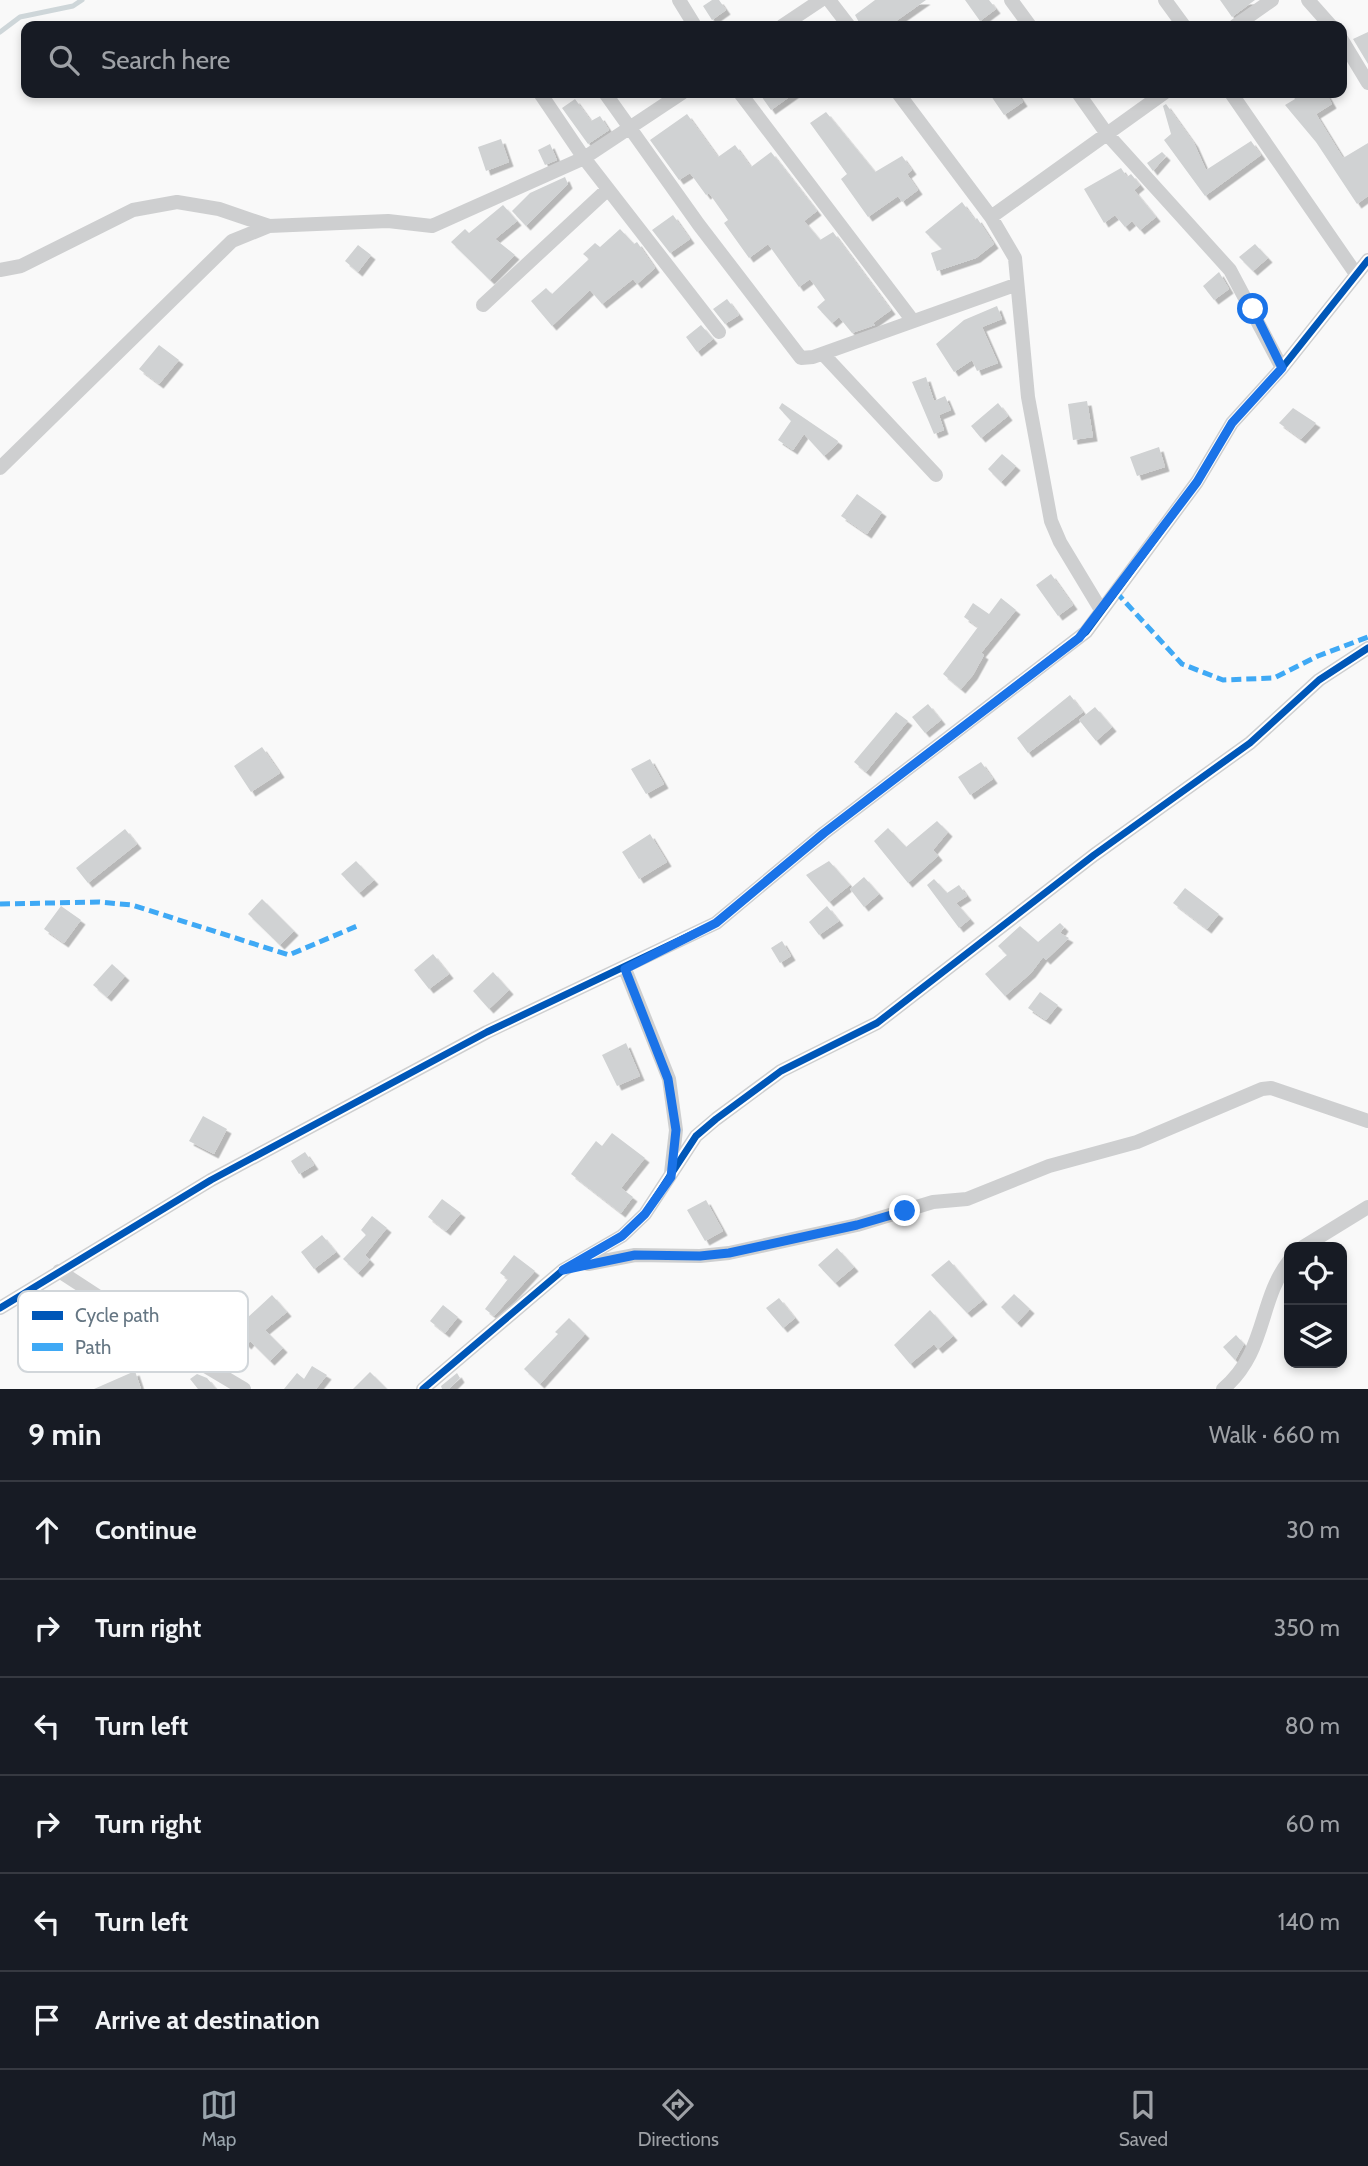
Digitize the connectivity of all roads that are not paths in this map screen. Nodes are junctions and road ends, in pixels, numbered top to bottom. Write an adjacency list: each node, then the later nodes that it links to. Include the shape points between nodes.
1 (678, 0): 8 (street)
2 (821, 0): 9 (street)
3 (829, 0): 10 (street)
4 (1011, 0): 11 (street)
5 (1165, 0): 12 (street)
6 (1272, 0): 13 (street)
7 (1308, 0): 14 (street)
8 (692, 21)
9 (790, 21)
10 (845, 21)
11 (1026, 21)
12 (1180, 21)
13 (1242, 21)
14 (1327, 21)
15 (1347, 47): 16 (street)
16 (1366, 73)
17 (543, 98): 27 (street)
18 (609, 98): 25 (street)
19 (675, 98): 25 (street)
20 (744, 98): 36 (street)
21 (902, 98): 29 (street)
22 (1082, 98): 26 (street)
23 (1157, 98): 26 (street)
24 (1234, 98): 33 (street)
25 (630, 128): 27 (street); 38 (street, via 796,354 806,358)
26 (1107, 134): 29 (street); 39 (street, via 1230,270)
27 (584, 158): 28 (street); 30 (street, via 432,226 388,221)
28 (608, 189): 35 (street); 37 (street)
29 (991, 217): 34 (street, via 1015,258)
30 (269, 226): 32 (street, via 219,209 177,202 133,210 21,266); 40 (street, via 232,241)
31 (1368, 260): 33 (street)
32 (0, 270)
33 (1356, 274): 39 (street)
34 (1015, 285): 36 (street); 42 (street, via 1028,397 1051,521)
35 (483, 305)
36 (914, 321): 38 (street)
37 (719, 332)
38 (823, 354): 41 (street)
39 (1282, 368): 42 (street, via 1232,423 1197,482)
40 (0, 467)
41 (936, 475)
42 (1101, 610): 44 (street, via 1079,638 824,833 716,923)
43 (1368, 648): 46 (street, via 1319,680 1250,743 1094,855 877,1023 761,1083 696,1136)
44 (625, 969): 46 (street, via 668,1079 676,1130); 51 (street, via 487,1032 211,1180)
45 (1368, 1121): 49 (street, via 1271,1088 1256,1090 1137,1142 1048,1166 967,1199 933,1202 857,1225 729,1253 635,1255)
46 (671, 1177): 49 (street, via 645,1214 622,1236)
47 (1368, 1207): 48 (street)
48 (1311, 1242)
49 (563, 1270): 58 (street)
50 (1284, 1270): 59 (street, via 1259,1338 1240,1371)
51 (59, 1271): 52 (street); 53 (street)
52 (27, 1291)
53 (90, 1291)
54 (18, 1297): 55 (street)
55 (0, 1308)
56 (215, 1372): 57 (street)
57 (244, 1389)
58 (423, 1389)
59 (1223, 1389)

